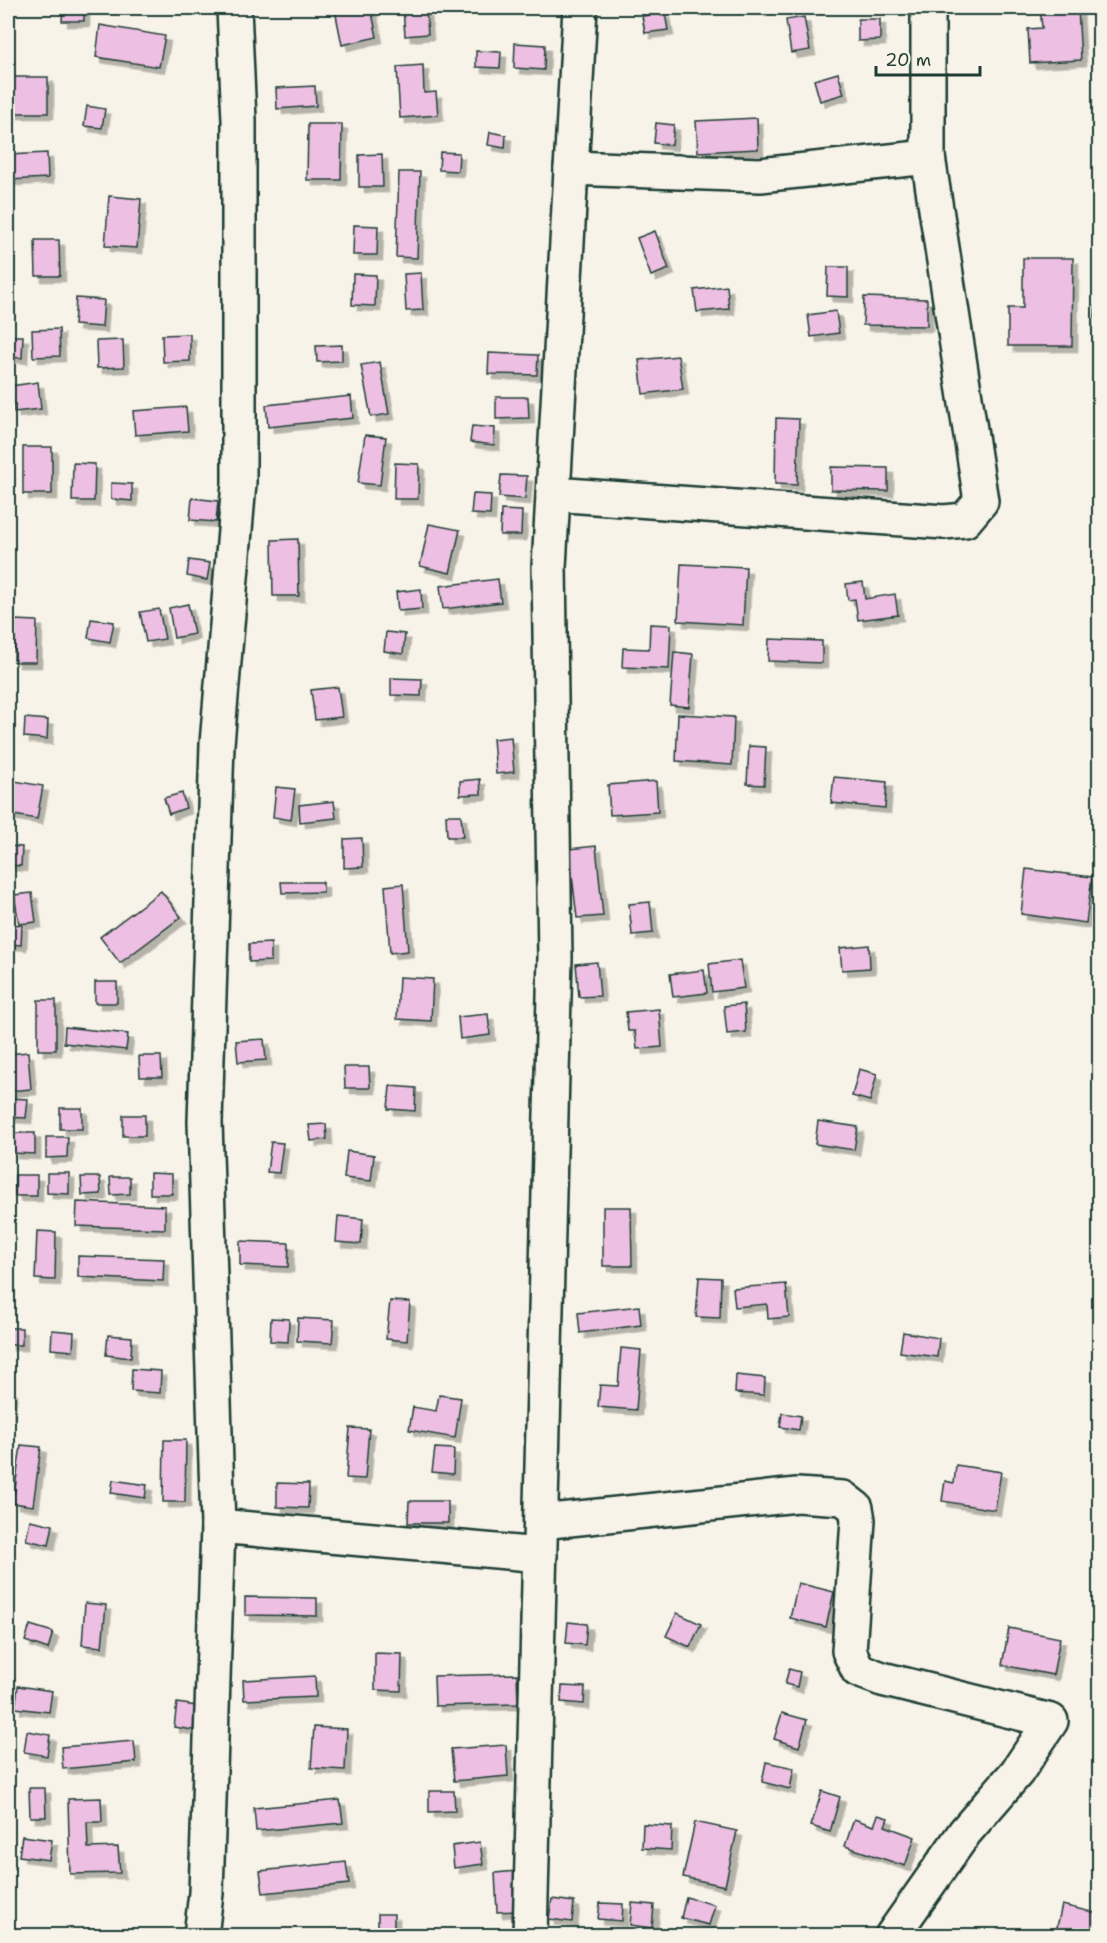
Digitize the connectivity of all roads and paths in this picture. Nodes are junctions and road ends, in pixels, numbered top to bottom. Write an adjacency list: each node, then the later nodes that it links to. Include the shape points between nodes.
1 (234, 8): 8 (street, via 239,120 239,483 217,744 204,1122)
2 (580, 8): 5 (street)
3 (928, 8): 4 (street)
4 (928, 157): 5 (street, via 760,175); 6 (street, via 981,501 965,520 944,522)
5 (571, 168): 6 (street)
6 (554, 494): 7 (street, via 549,567 555,957)
7 (541, 1521): 9 (street); 12 (street, via 797,1495 843,1498 856,1508 858,1520 849,1651 858,1671 1051,1721 1017,1772 965,1832)
8 (219, 1526): 9 (street); 10 (street, via 206,1893)
9 (540, 1554): 11 (street)
10 (201, 1935)
11 (530, 1935)
12 (892, 1935)

